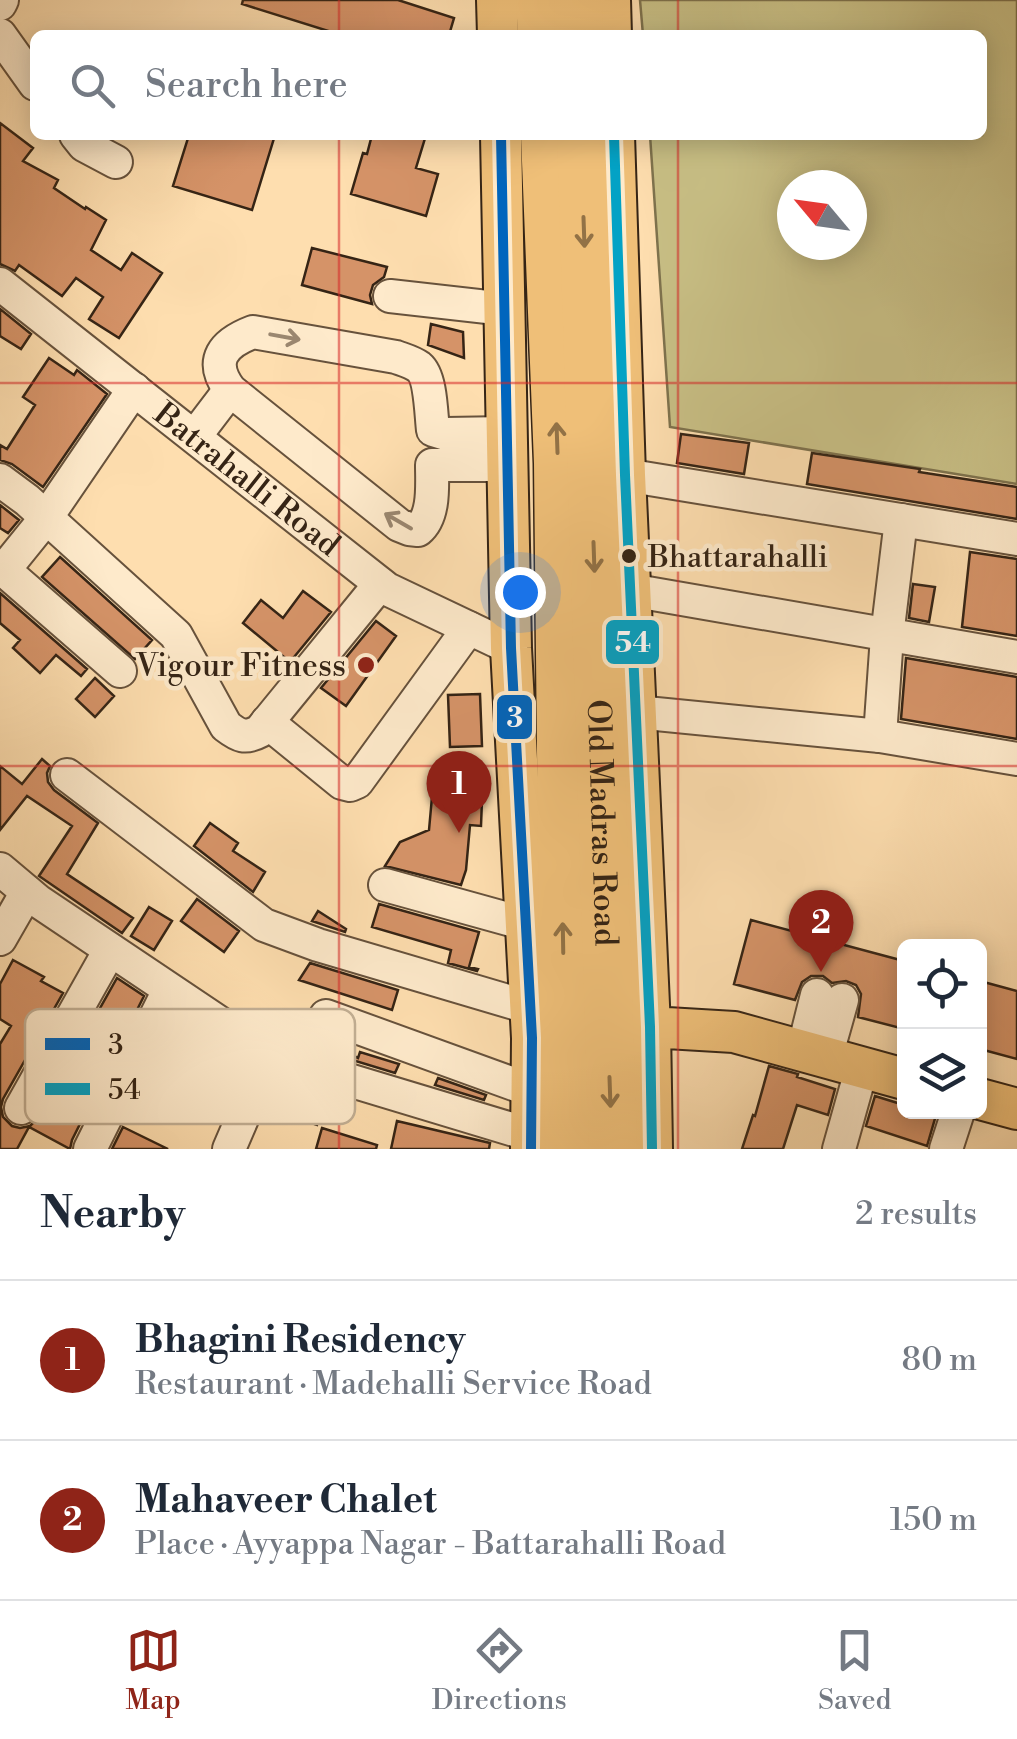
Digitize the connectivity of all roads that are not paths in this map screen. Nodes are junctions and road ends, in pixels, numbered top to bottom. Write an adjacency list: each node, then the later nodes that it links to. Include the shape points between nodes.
1 (496, 0): 5 (main road)
2 (540, 0): 6 (highway)
3 (578, 0): 7 (highway)
4 (610, 0): 8 (main road)
5 (498, 30)
6 (542, 30)
7 (578, 30)
8 (611, 30)
9 (0, 35): 10 (street)
10 (30, 77)
11 (80, 140): 16 (street)
12 (501, 140): 19 (main road)
13 (546, 140): 55 (highway, Old Madras Road, one-way to 13)
14 (582, 140): 55 (highway, Old Madras Road, one-way to 55)
15 (614, 140): 26 (main road)
16 (116, 162)
17 (0, 284): 20 (street, Batrahalli Road)
18 (390, 296): 19 (street)
19 (505, 309): 24 (main road)
20 (134, 389): 23 (street, Batrahalli Road); 28 (street)
21 (230, 390): 22 (street, one-way to 22, via 220,371 222,353 253,332 396,357 424,371); 23 (street); 25 (street, one-way to 21, via 429,513 418,530 409,530)
22 (433, 430): 24 (street); 25 (street)
23 (194, 436): 32 (street, Batrahalli Road)
24 (508, 449): 25 (street); 36 (main road)
25 (432, 466)
26 (625, 475): 29 (street); 33 (main road)
27 (0, 480): 28 (street)
28 (46, 518): 31 (street); 40 (street, via 176,635 226,726 249,736)
29 (901, 520): 30 (street); 35 (street)
30 (1017, 539)
31 (2, 569): 38 (street)
32 (380, 584): 34 (street, Batrahalli Road); 40 (street)
33 (630, 590): 35 (street); 39 (main road)
34 (469, 628): 36 (street, Batrahalli Road); 40 (street, via 350,786)
35 (887, 636): 37 (street); 41 (street)
36 (511, 648): 47 (main road)
37 (1017, 658)
38 (120, 671)
39 (636, 712): 41 (street); 55 (main road)
40 (266, 722)
41 (880, 736): 42 (street)
42 (1017, 759)
43 (67, 775): 55 (street, via 264,925)
44 (0, 868): 46 (street)
45 (385, 885): 47 (street)
46 (27, 892): 48 (street); 49 (street)
47 (526, 924): 55 (main road)
48 (0, 939)
49 (110, 950): 50 (street); 52 (street)
50 (169, 990): 53 (street); 54 (street)
51 (829, 998): 57 (street)
52 (77, 1009)
53 (160, 1009)
54 (198, 1009)
55 (588, 1026): 57 (main road, via 734,1032); 60 (main road); 68 (highway, Old Madras Road); 71 (highway, Old Madras Road, one-way to 71); 72 (main road)
56 (355, 1027): 60 (street)
57 (830, 1058): 58 (main road); 73 (street)
58 (897, 1077)
59 (355, 1084): 68 (street)
60 (533, 1091): 68 (main road)
61 (25, 1101): 63 (street)
62 (987, 1101): 64 (main road)
63 (21, 1108)
64 (1017, 1109)
65 (956, 1119): 74 (street)
66 (102, 1124): 69 (street)
67 (240, 1124): 70 (street)
68 (544, 1144)
69 (90, 1149)
70 (229, 1149)
71 (612, 1149)
72 (652, 1149)
73 (839, 1149)
74 (946, 1149)

